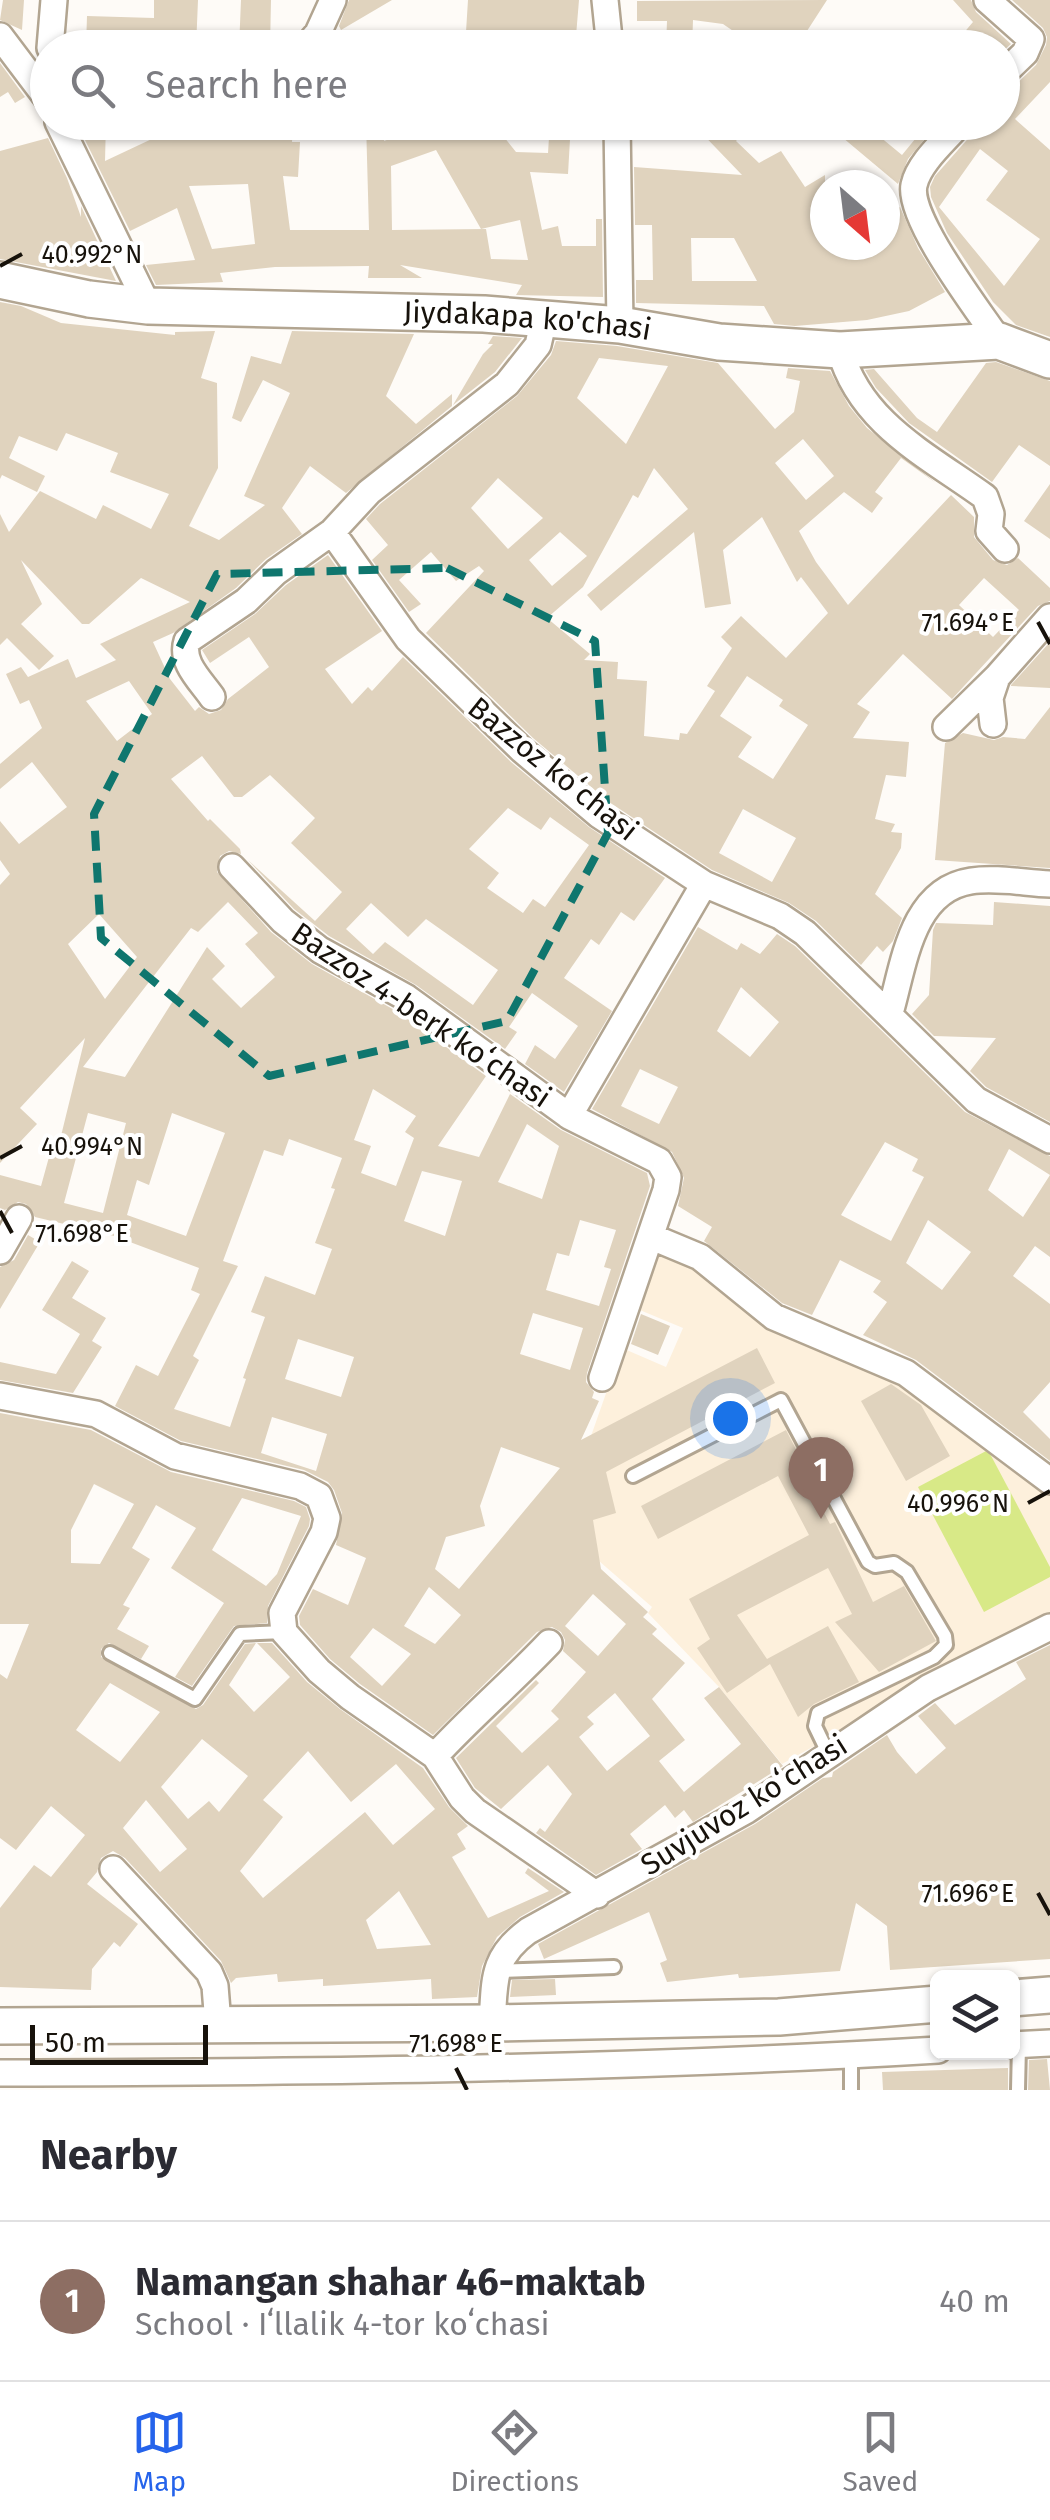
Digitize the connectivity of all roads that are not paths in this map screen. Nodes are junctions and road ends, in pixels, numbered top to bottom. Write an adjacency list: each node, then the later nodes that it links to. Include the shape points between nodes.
1 (54, 0): 5 (street)
2 (333, 0): 6 (street)
3 (605, 0): 7 (street)
4 (987, 0): 9 (street)
5 (52, 30)
6 (320, 30)
7 (608, 30)
8 (0, 36): 10 (street)
9 (1041, 47)
10 (30, 72)
11 (67, 140): 15 (street)
12 (617, 140): 17 (street)
13 (946, 140): 18 (street, via 920,170 913,196 935,246)
14 (0, 280): 15 (street, Jiydakapa ko'chasi)
15 (148, 306): 16 (street, Jiydakapa ko'chasi)
16 (544, 319): 17 (street, Jiydakapa ko'chasi); 21 (street, via 538,344 507,384 369,492)
17 (620, 325): 19 (street, Jiydakapa ko'chasi, via 719,342)
18 (999, 342): 19 (street, Jiydakapa ko'chasi); 20 (street, Jiydakapa ko'chasi)
19 (840, 350): 22 (street, via 854,389 898,436 985,498 989,532)
20 (1050, 360)
21 (332, 532): 25 (street, via 188,641 186,660); 29 (street, Bazzoz koʻchasi, via 408,639 459,692 599,815)
22 (1005, 549)
23 (1050, 617): 24 (street)
24 (997, 676): 26 (street, via 990,698); 27 (street)
25 (212, 697)
26 (993, 724)
27 (946, 728)
28 (232, 868): 32 (street, Bazzoz 4-berk koʻchasi, via 304,939 407,998)
29 (704, 884): 31 (street, Bazzoz koʻchasi, via 793,924); 32 (street, Bazzoz 4-berk koʻchasi)
30 (1050, 884): 31 (street, via 974,880 940,893 915,928)
31 (890, 1013): 33 (street, Bazzoz koʻchasi, via 976,1100)
32 (570, 1116): 35 (street, Bazzoz 4-berk koʻchasi, via 665,1168 666,1190)
33 (1050, 1140)
34 (19, 1218): 36 (street)
35 (652, 1237): 37 (street, Bazzoz 4-berk koʻchasi); 40 (street, via 700,1257 774,1317 906,1373)
36 (0, 1250)
37 (602, 1378)
38 (0, 1396): 42 (street, via 96,1414 175,1456 312,1490 328,1518 282,1612)
39 (632, 1476): 45 (lane, via 781,1400 868,1562 894,1562 907,1572 946,1645 818,1713 815,1726)
40 (1050, 1482)
41 (1050, 1627): 45 (street, Suvjuvoz koʻchasi, via 928,1688)
42 (284, 1632): 44 (lane, via 240,1634 194,1699); 46 (street, via 319,1672)
43 (550, 1642): 46 (street)
44 (110, 1652)
45 (828, 1754): 48 (street, Suvjuvoz koʻchasi, via 747,1810)
46 (435, 1756): 48 (street, via 475,1811)
47 (112, 1868): 55 (street, via 209,1972)
48 (597, 1896): 50 (street, Suvjuvoz koʻchasi, via 513,1942)
49 (614, 1966): 50 (lane)
50 (495, 1972): 54 (street)
51 (1050, 1995): 52 (street)
52 (1020, 1997)
53 (930, 2005): 54 (street, via 779,2017)
54 (492, 2023): 55 (street)
55 (218, 2024): 56 (street)
56 (0, 2026)
57 (1050, 2043): 58 (street)
58 (1020, 2045)
59 (930, 2050): 60 (street)
60 (852, 2055): 63 (street); 64 (lane)
61 (1017, 2060): 65 (lane)
62 (0, 2072): 63 (street)
63 (159, 2081)
64 (852, 2090)
65 (1018, 2090)

